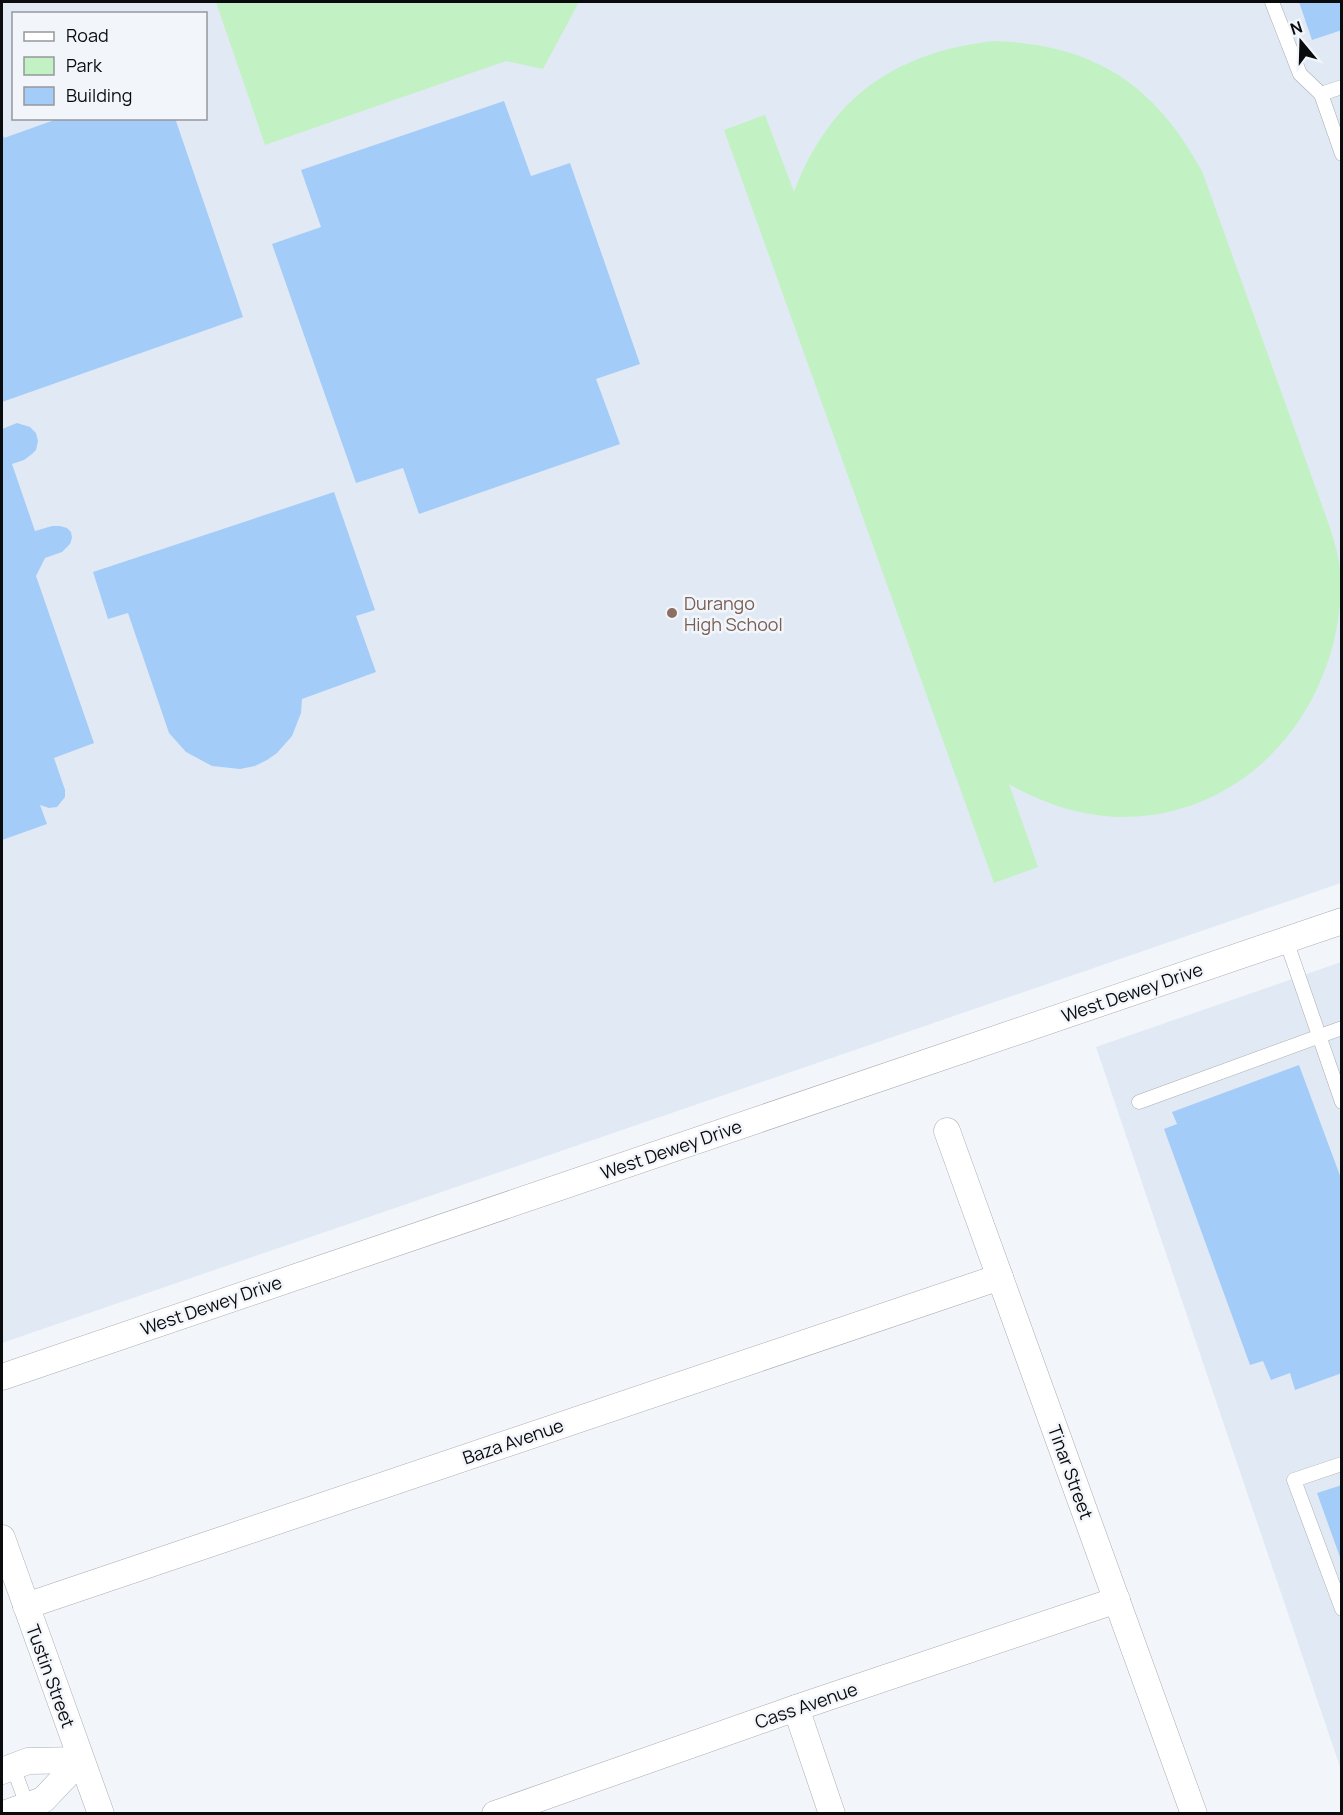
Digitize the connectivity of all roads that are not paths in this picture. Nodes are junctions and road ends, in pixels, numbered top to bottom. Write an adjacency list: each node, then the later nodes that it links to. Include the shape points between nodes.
1 (1272, 2): 3 (lane, via 1300,74)
2 (1341, 87): 3 (lane)
3 (1321, 94): 4 (lane)
4 (1341, 154)
5 (1341, 921): 6 (street, West Dewey Drive)
6 (1286, 940): 8 (lane); 13 (street, West Dewey Drive)
7 (1341, 1028): 8 (lane)
8 (1320, 1036): 9 (lane); 10 (lane)
9 (1139, 1102)
10 (1341, 1102)
11 (947, 1131): 12 (street, Tinar Street)
12 (1000, 1277): 16 (street, Tinar Street); 17 (street, Baza Avenue)
13 (2, 1377)
14 (1341, 1464): 18 (lane, via 1294,1480)
15 (2, 1538): 17 (street, Tustin Street)
16 (1117, 1600): 19 (street, Cass Avenue); 26 (street, Tinar Street)
17 (26, 1606): 20 (street, Tustin Street)
18 (1341, 1609)
19 (796, 1708): 24 (street, Cass Avenue); 25 (street)
20 (81, 1760): 21 (street, via 28,1761); 22 (street, via 42,1800); 23 (street, Tustin Street)
21 (7, 1769): 22 (lane)
22 (15, 1809)
23 (101, 1814)
24 (495, 1814)
25 (832, 1814)
26 (1194, 1814)

